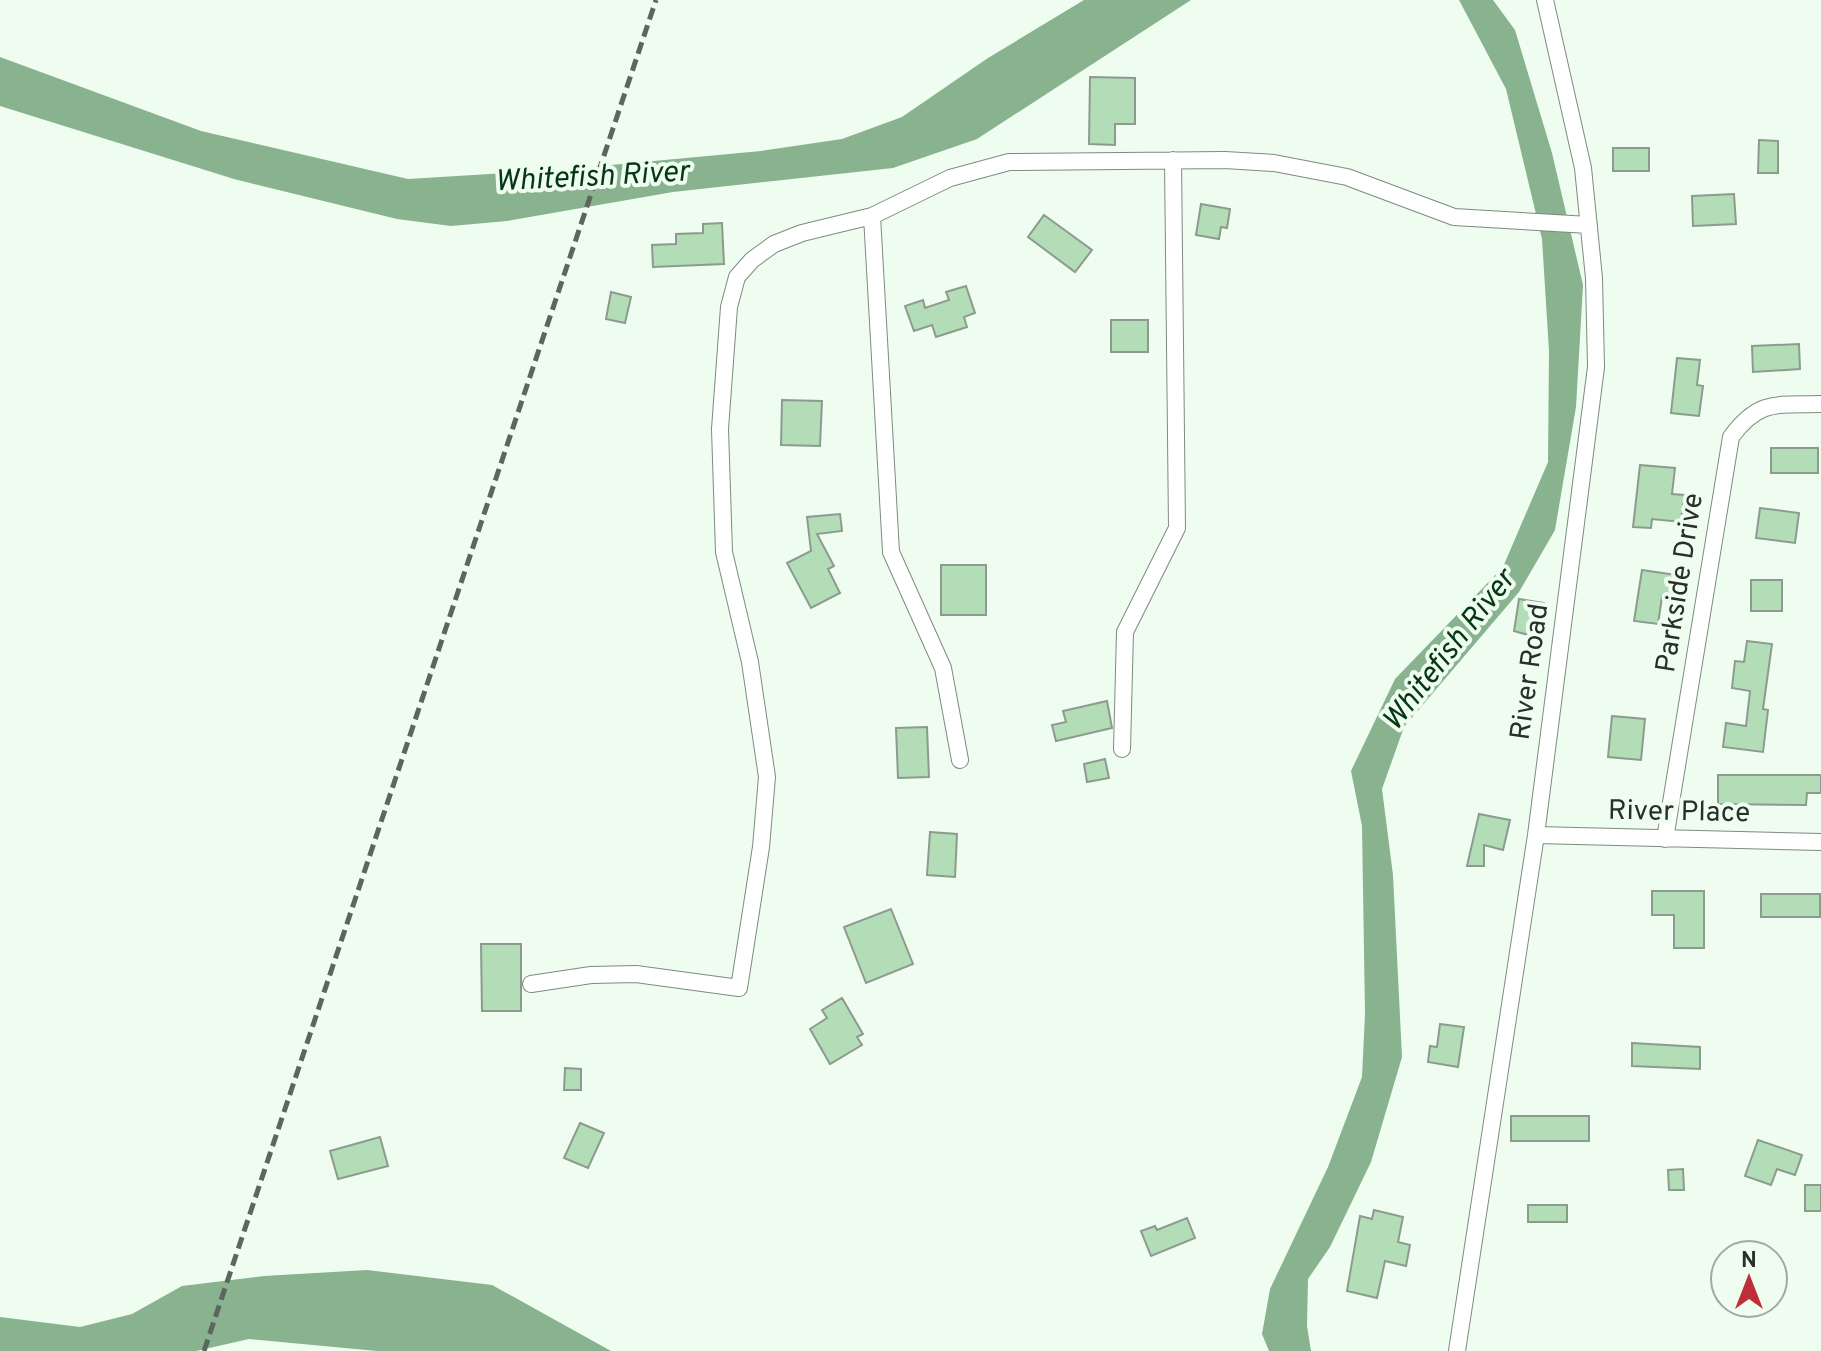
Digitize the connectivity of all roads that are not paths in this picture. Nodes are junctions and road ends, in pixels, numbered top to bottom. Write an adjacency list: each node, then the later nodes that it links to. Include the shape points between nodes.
1 (1545, 0): 4 (street, River Road, via 1583,168)
2 (1173, 160): 3 (street, via 980,167); 4 (street, via 1311,168 1454,217); 6 (street, via 1177,528 1125,632)
3 (872, 216): 7 (street, via 891,552 943,668); 11 (street, via 774,244 737,277 729,307 720,429 724,552 763,731 767,798 739,988 636,974)
4 (1589, 225): 8 (street, River Road, via 1596,318 1592,420)
5 (1821, 404): 9 (street, Parkside Drive, via 1766,405 1746,416 1731,437)
6 (1122, 749)
7 (960, 760)
8 (1536, 835): 9 (street, River Place); 12 (street, River Road)
9 (1665, 839): 10 (street, River Place)
10 (1821, 842)
11 (531, 984)
12 (1457, 1351)

